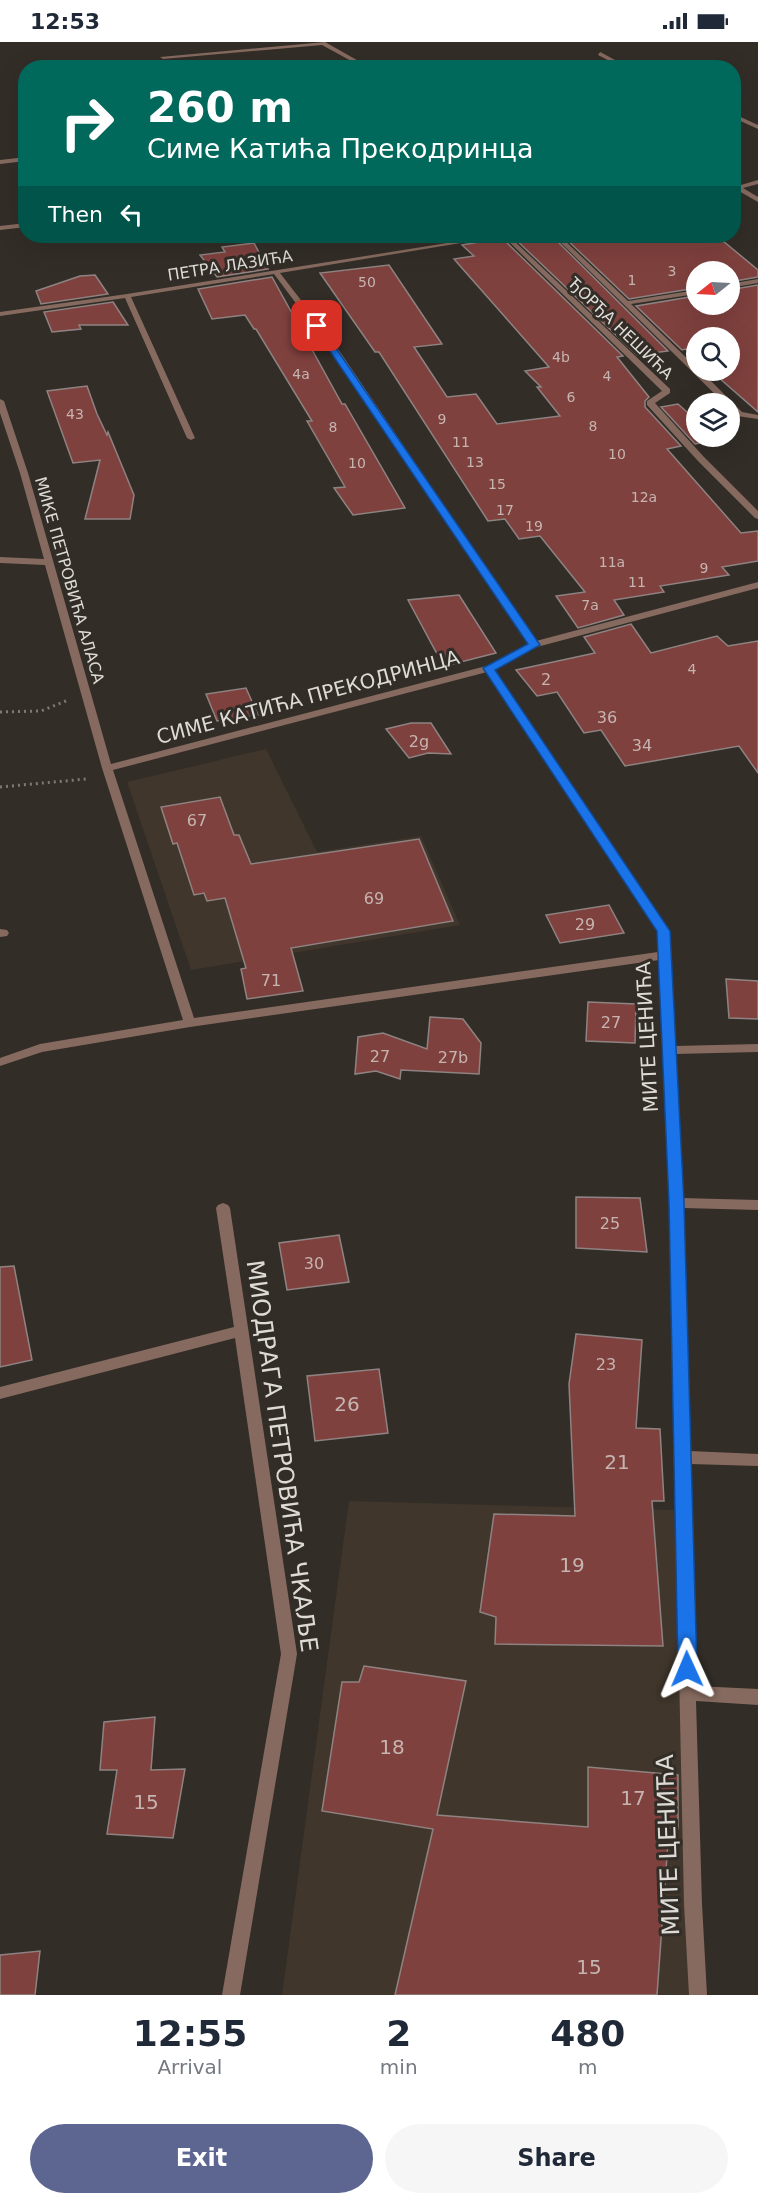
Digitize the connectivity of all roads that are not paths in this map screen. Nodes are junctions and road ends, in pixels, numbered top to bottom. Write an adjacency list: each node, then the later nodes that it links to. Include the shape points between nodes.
1 (322, 43): 3 (street); 4 (street)
2 (600, 54): 5 (street)
3 (163, 57)
4 (354, 60)
5 (612, 60)
6 (741, 119): 7 (street)
7 (758, 127)
8 (18, 160): 9 (street)
9 (0, 162)
10 (758, 182): 11 (street)
11 (741, 187)
12 (741, 191): 13 (street)
13 (758, 200)
14 (18, 226): 15 (street)
15 (0, 228)
16 (455, 243): 19 (street, ПЕТРА ЛАЗИЋА)
17 (513, 243): 29 (street, ЂОРЂА НЕШИЋА, via 667,391 650,403)
18 (564, 243): 24 (street)
19 (275, 271): 23 (street, ПЕТРА ЛАЗИЋА); 33 (street, via 331,345)
20 (758, 281): 21 (street)
21 (740, 284)
22 (686, 294): 24 (street)
23 (127, 296): 25 (street, ПЕТРА ЛАЗИЋА); 28 (street)
24 (627, 303): 27 (street, via 740,414)
25 (0, 314)
26 (0, 401): 31 (street, МИКЕ ПЕТРОВИЋА АЛАСА)
27 (758, 417)
28 (191, 438)
29 (758, 516)
30 (0, 560): 31 (street)
31 (49, 562): 35 (street, МИКЕ ПЕТРОВИЋА АЛАСА)
32 (758, 585): 33 (street, СИМЕ КАТИЋА ПРЕКОДРИНЦА)
33 (534, 645): 34 (street, СИМЕ КАТИЋА ПРЕКОДРИНЦА)
34 (489, 668): 35 (street, СИМЕ КАТИЋА ПРЕКОДРИНЦА); 36 (street, МИТЕ ЦЕНИЋА, via 663,931)
35 (108, 772): 37 (street, МИКЕ ПЕТРОВИЋА АЛАСА)
36 (665, 955): 37 (street); 39 (street, МИТЕ ЦЕНИЋА)
37 (190, 1023): 40 (street, via 40,1048)
38 (758, 1048): 39 (street)
39 (669, 1050): 41 (street, МИТЕ ЦЕНИЋА)
40 (0, 1062)
41 (676, 1203): 42 (street); 46 (street, МИТЕ ЦЕНИЋА)
42 (758, 1205)
43 (223, 1208): 44 (street, МИОДРАГА ПЕТРОВИЋА ЧКАЉЕ)
44 (241, 1331): 45 (street); 50 (street, МИОДРАГА ПЕТРОВИЋА ЧКАЉЕ, via 289,1654)
45 (0, 1393)
46 (682, 1457): 47 (street); 48 (street, МИТЕ ЦЕНИЋА)
47 (758, 1460)
48 (688, 1693): 49 (street); 51 (street, МИТЕ ЦЕНИЋА)
49 (758, 1697)
50 (231, 1995)
51 (698, 1995)

